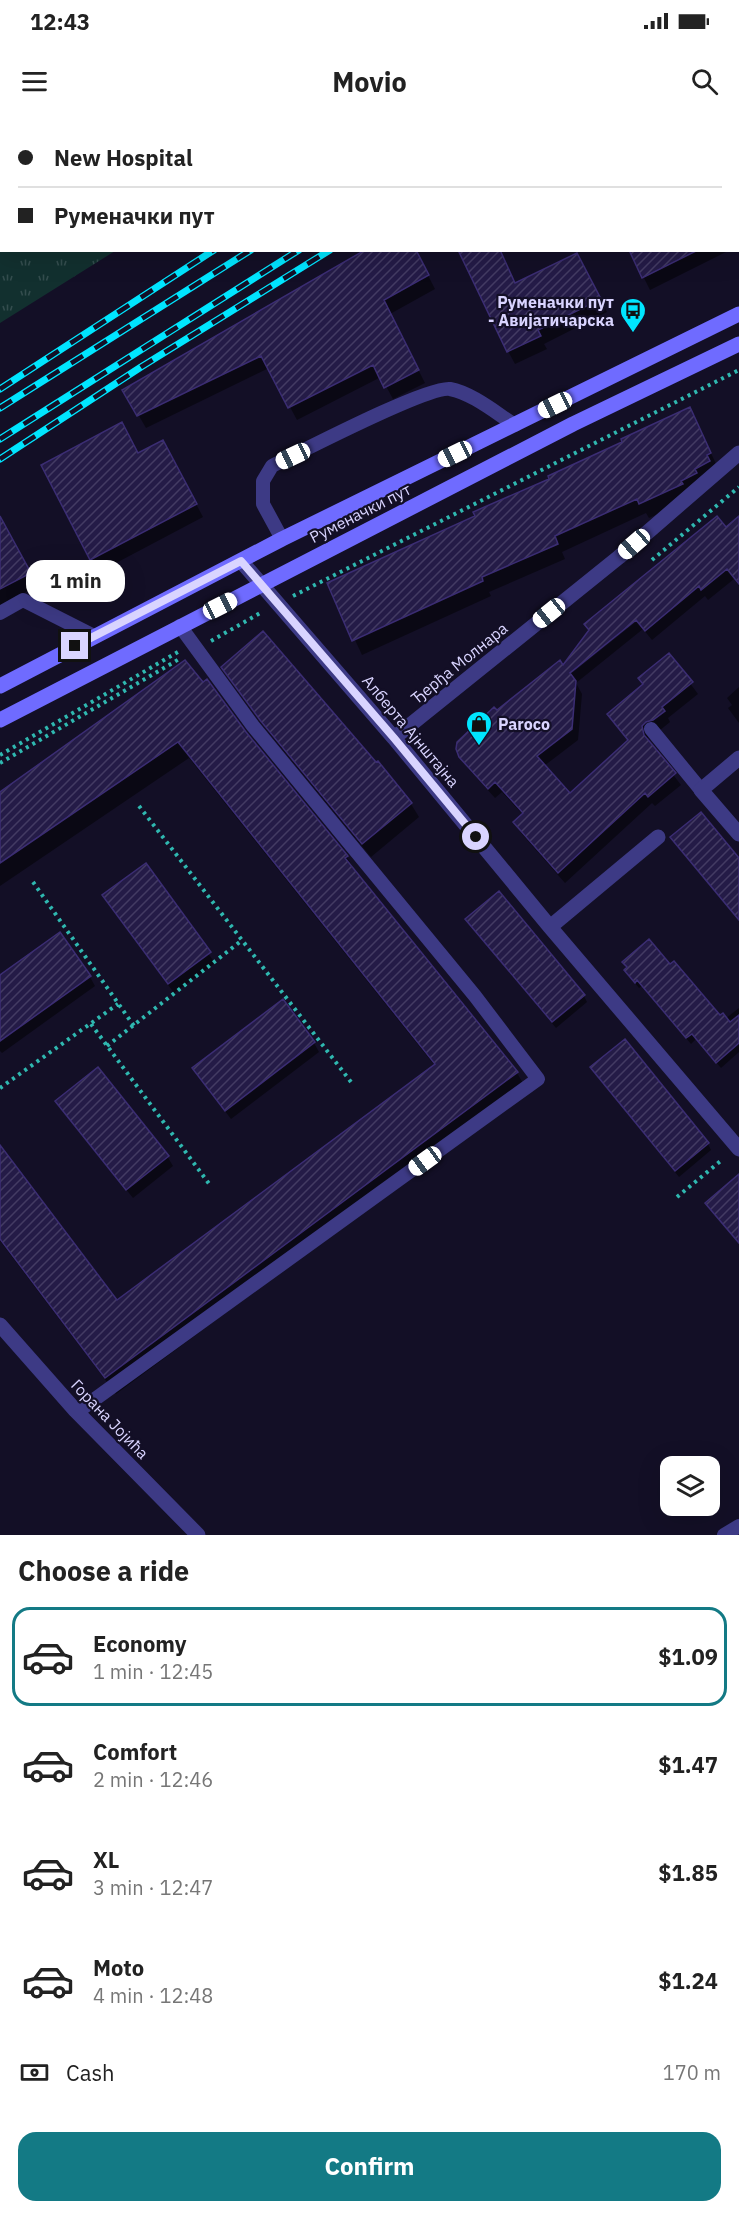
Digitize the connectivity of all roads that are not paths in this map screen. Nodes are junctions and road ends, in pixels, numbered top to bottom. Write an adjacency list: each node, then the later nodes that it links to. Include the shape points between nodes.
1 (739, 314): 3 (main road, Руменачки пут)
2 (739, 344): 7 (main road, Руменачки пут, via 562,429)
3 (514, 425): 5 (main road, Руменачки пут); 5 (lane, via 479,401 449,389 420,396 272,466 263,481 263,504)
4 (739, 453): 14 (street, Ђерђа Молнара, via 619,557)
5 (282, 539): 6 (main road, Руменачки пут)
6 (241, 561): 7 (street, Алберта Ајнштајна); 10 (main road, Руменачки пут)
7 (261, 585): 9 (main road, Руменачки пут); 14 (street, Алберта Ајнштајна)
8 (0, 613): 10 (lane, via 23,600)
9 (180, 626): 12 (main road, Руменачки пут); 22 (lane, via 253,726 475,996 538,1079)
10 (94, 636): 11 (main road, Руменачки пут)
11 (0, 686)
12 (0, 720)
13 (651, 729): 16 (lane)
14 (394, 738): 19 (street, Алберта Ајнштајна)
15 (739, 758): 16 (street)
16 (701, 790): 17 (street)
17 (739, 834)
18 (658, 837): 19 (street)
19 (550, 927): 20 (street, Алберта Ајнштајна)
20 (738, 1148)
21 (0, 1325): 22 (street, Горана Јојића)
22 (75, 1410): 24 (street, Горана Јојића)
23 (739, 1526): 25 (lane)
24 (198, 1535)
25 (724, 1535)

